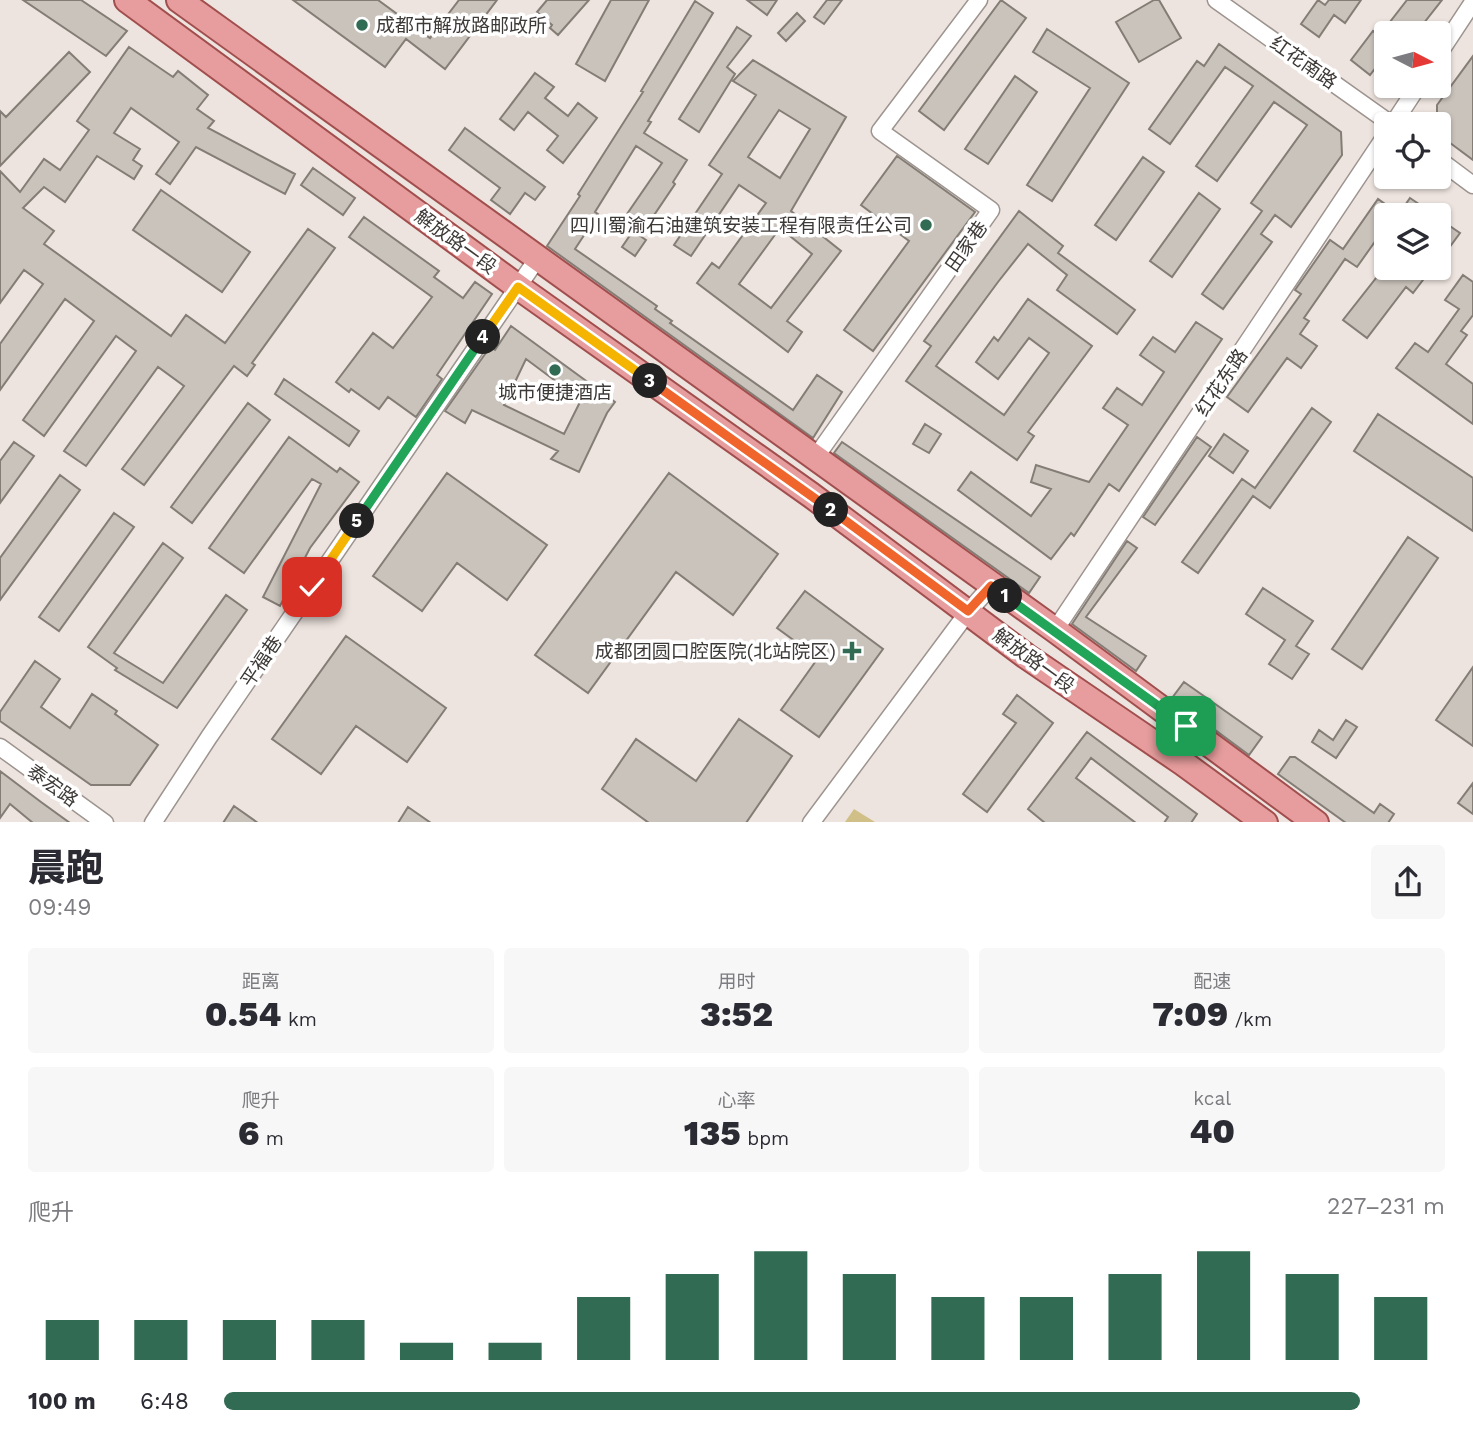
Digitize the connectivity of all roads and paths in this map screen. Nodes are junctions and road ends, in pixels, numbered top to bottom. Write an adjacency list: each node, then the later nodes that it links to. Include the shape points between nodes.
1 (127, 0): 12 (main road, 解放路一段)
2 (179, 0): 11 (main road, 解放路一段)
3 (979, 0): 13 (street, 田家巷, via 880,131 991,210)
4 (1216, 0): 7 (street, 红花南路)
5 (1473, 2): 6 (street)
6 (1451, 35)
7 (1375, 112)
8 (1374, 153): 16 (street, 红花东路)
9 (1451, 169): 10 (street)
10 (1473, 185)
11 (537, 259): 12 (street, 平福巷); 13 (main road, 解放路一段)
12 (518, 287): 15 (main road, 解放路一段); 19 (street, 平福巷)
13 (815, 458): 14 (main road, 解放路一段)
14 (991, 586): 15 (street); 16 (main road, 解放路一段)
15 (968, 611): 20 (street); 21 (main road, 解放路一段)
16 (1055, 630): 22 (main road, 解放路一段)
17 (0, 747): 18 (street, 泰宏路)
18 (105, 822)
19 (153, 822)
20 (811, 822)
21 (1265, 822)
22 (1316, 822)

